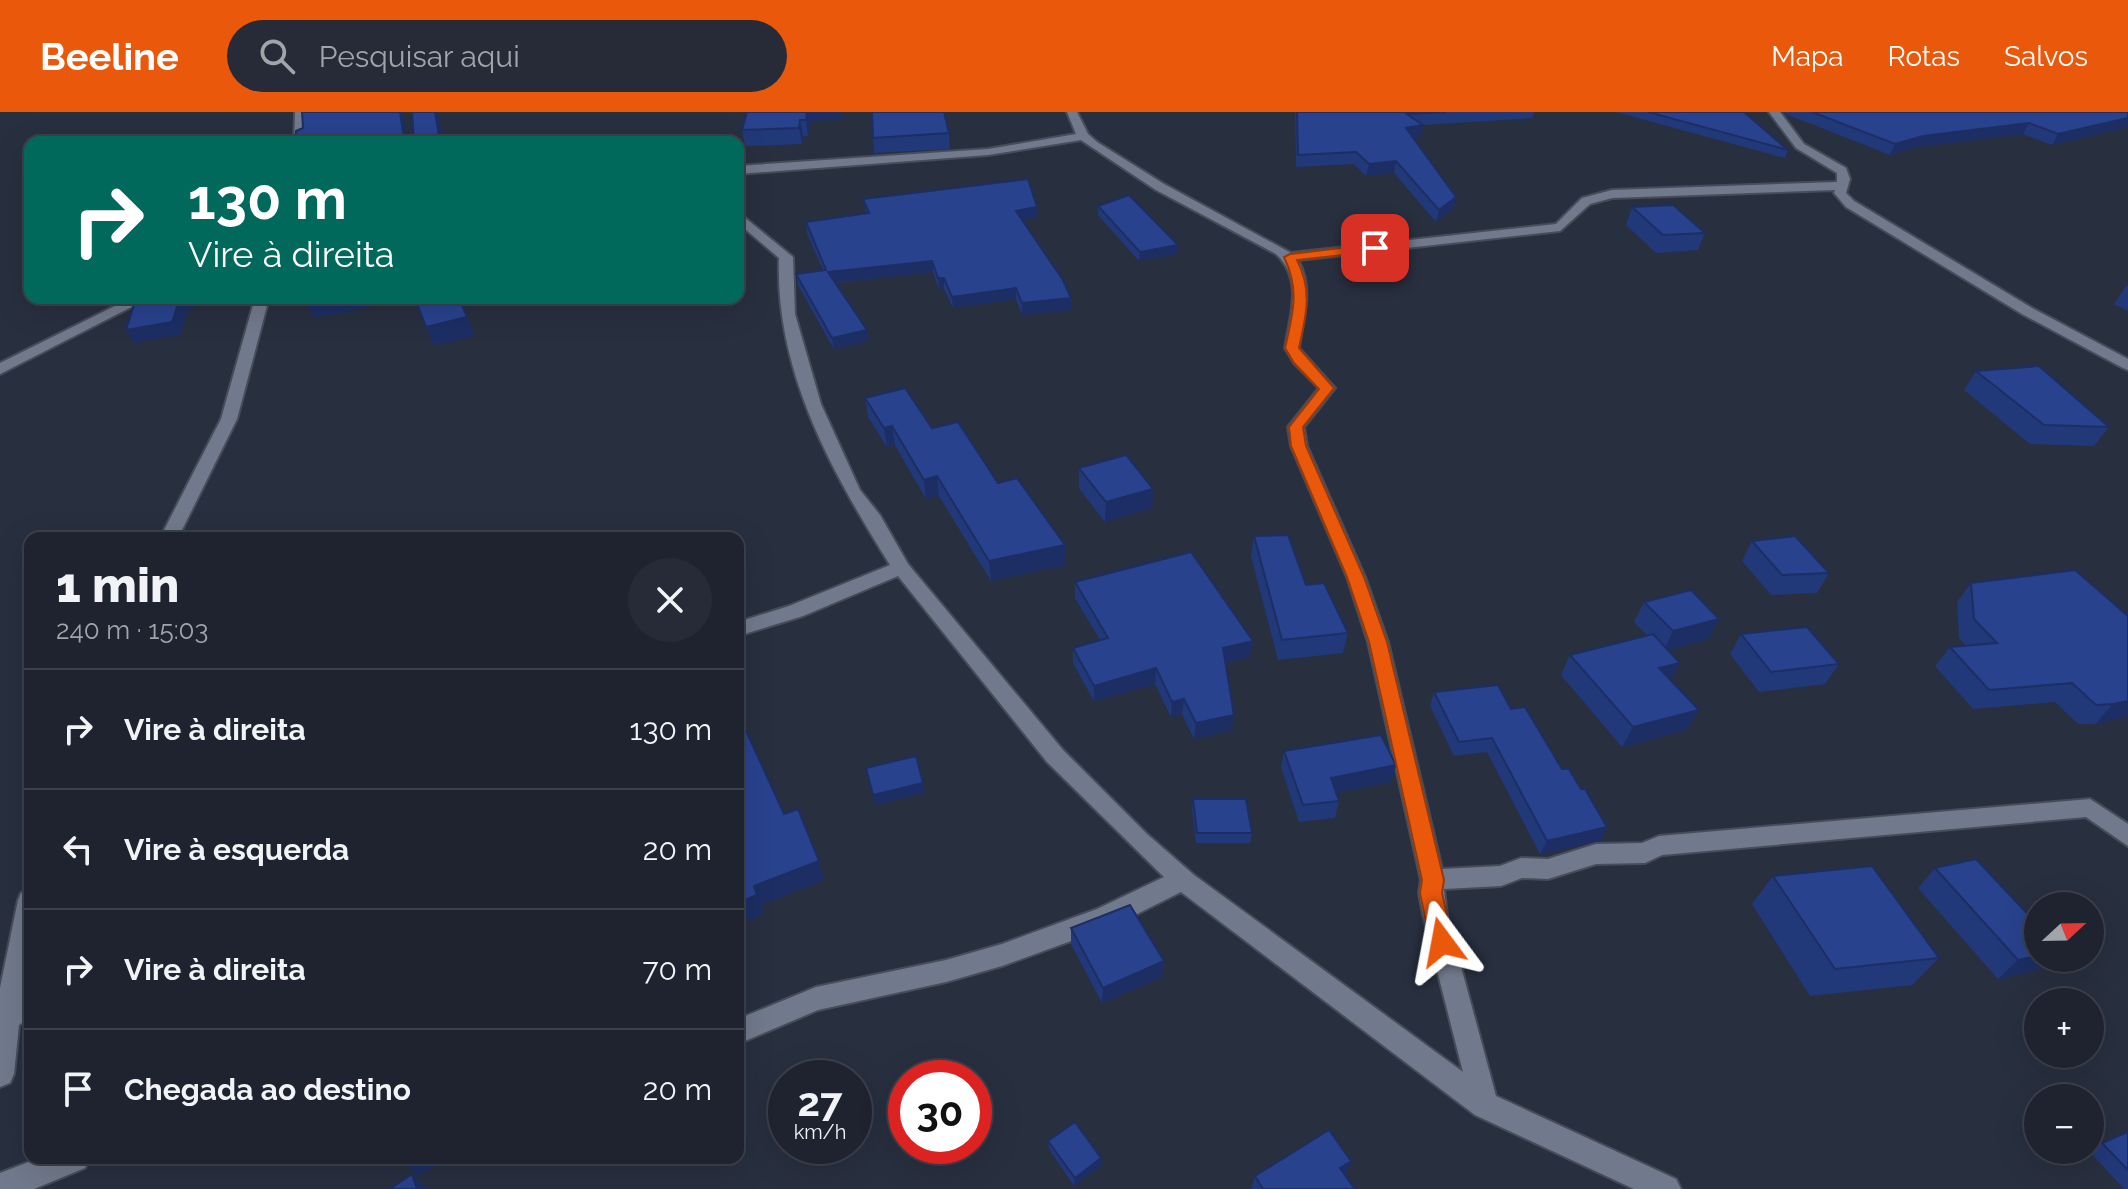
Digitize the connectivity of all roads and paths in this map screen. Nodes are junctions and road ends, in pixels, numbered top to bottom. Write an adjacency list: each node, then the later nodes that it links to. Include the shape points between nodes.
1 (300, 112): 4 (street)
2 (1072, 112): 5 (street)
3 (1774, 112): 7 (street, via 1800,146 1842,171)
4 (300, 136)
5 (1083, 136): 6 (street, via 988,152); 9 (street, via 1160,187)
6 (744, 170)
7 (1840, 186): 9 (street, via 1612,194 1586,201 1560,227); 12 (street, via 1850,204)
8 (744, 222): 15 (street, via 786,257 794,347 827,437 851,488)
9 (1290, 257): 18 (street, via 1301,278 1292,348 1327,388 1296,427 1299,446 1378,642)
10 (130, 304): 13 (street)
11 (260, 304): 14 (street, via 229,419)
12 (2128, 365)
13 (0, 369)
14 (172, 532)
15 (901, 568): 16 (street); 19 (street, via 1055,756)
16 (744, 627)
17 (2128, 837): 18 (street, via 2090,808 1659,846 1645,853 1596,854 1548,869)
18 (1433, 880): 25 (street, via 1435,915)
19 (1186, 882): 23 (street, via 1002,955 816,999); 25 (street)
20 (24, 931): 22 (street)
21 (24, 1007): 22 (street)
22 (7, 1018): 24 (street)
23 (744, 1029)
24 (0, 1074)
25 (1485, 1105): 28 (street)
26 (60, 1164): 27 (street)
27 (0, 1188)
28 (1666, 1189)

